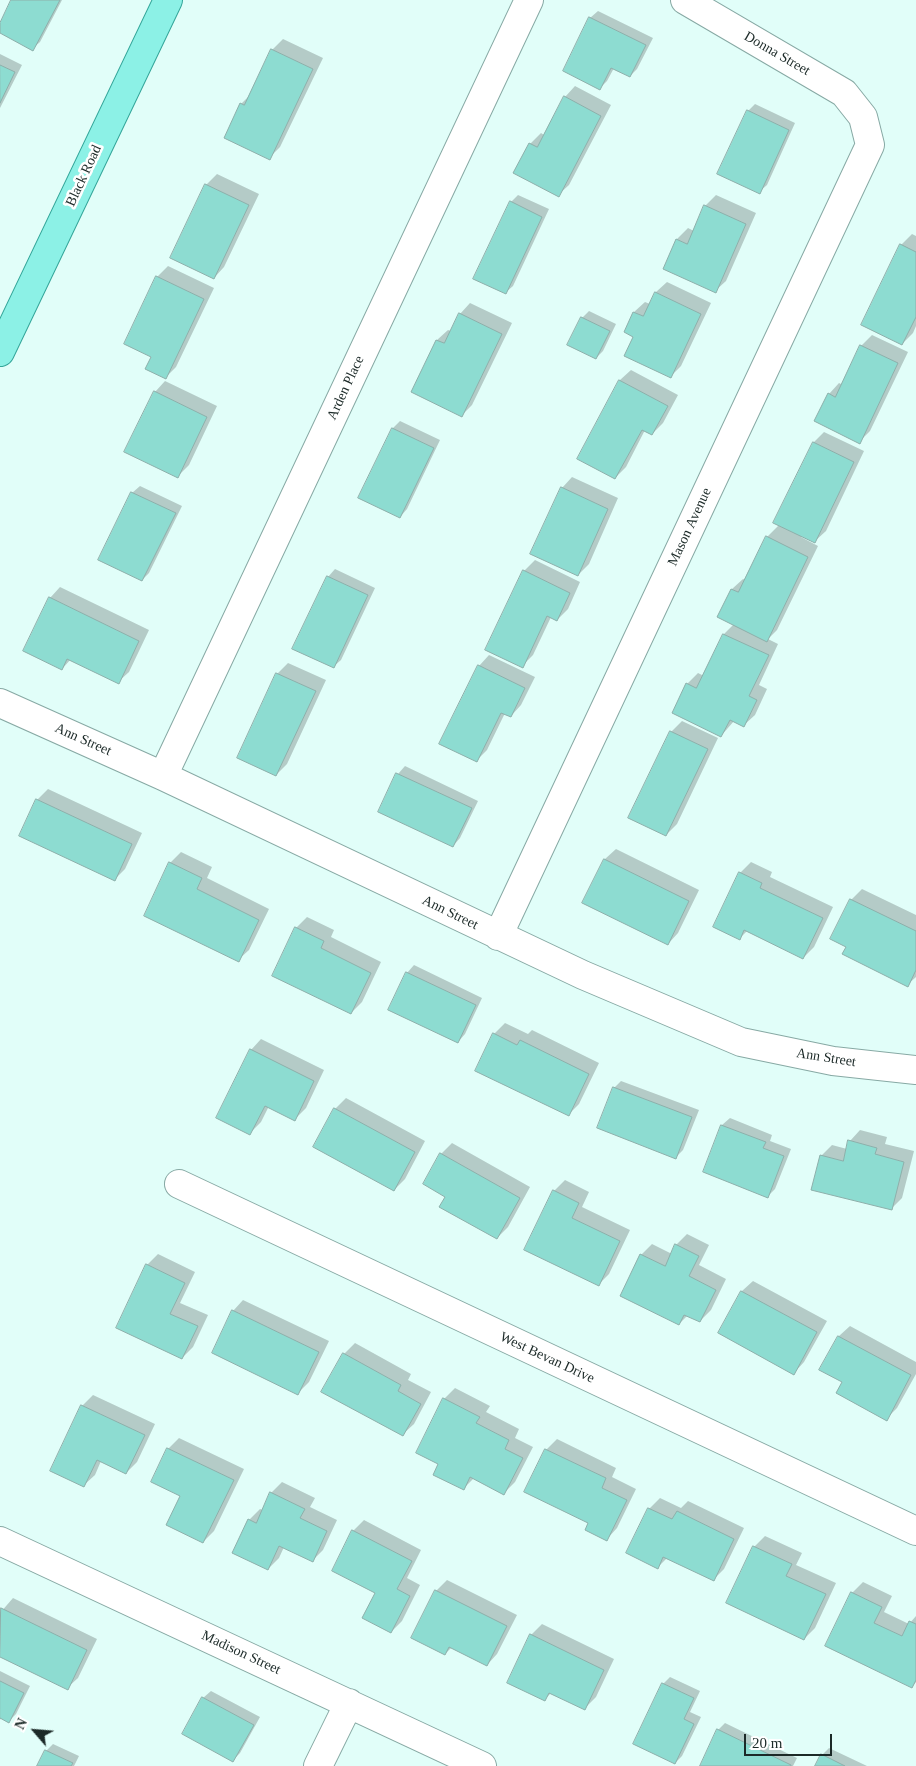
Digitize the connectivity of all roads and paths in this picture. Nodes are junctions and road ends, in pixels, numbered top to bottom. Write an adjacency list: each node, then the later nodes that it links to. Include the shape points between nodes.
1 (168, 0): 5 (main road, Black Road)
2 (529, 0): 7 (street, Arden Place)
3 (685, 0): 4 (street, Donna Street, via 844,93)
4 (863, 117): 8 (street, Mason Avenue, via 870,145)
5 (0, 352)
6 (0, 703): 7 (street, Ann Street)
7 (163, 776): 8 (street, Ann Street)
8 (498, 936): 9 (street, Ann Street, via 583,976 741,1042 833,1061)
9 (916, 1070)
10 (179, 1184): 11 (street, West Bevan Drive)
11 (916, 1531)
12 (0, 1542): 13 (street, Madison Street)
13 (349, 1703): 14 (street); 15 (street, Madison Street)
14 (318, 1766)
15 (482, 1766)

